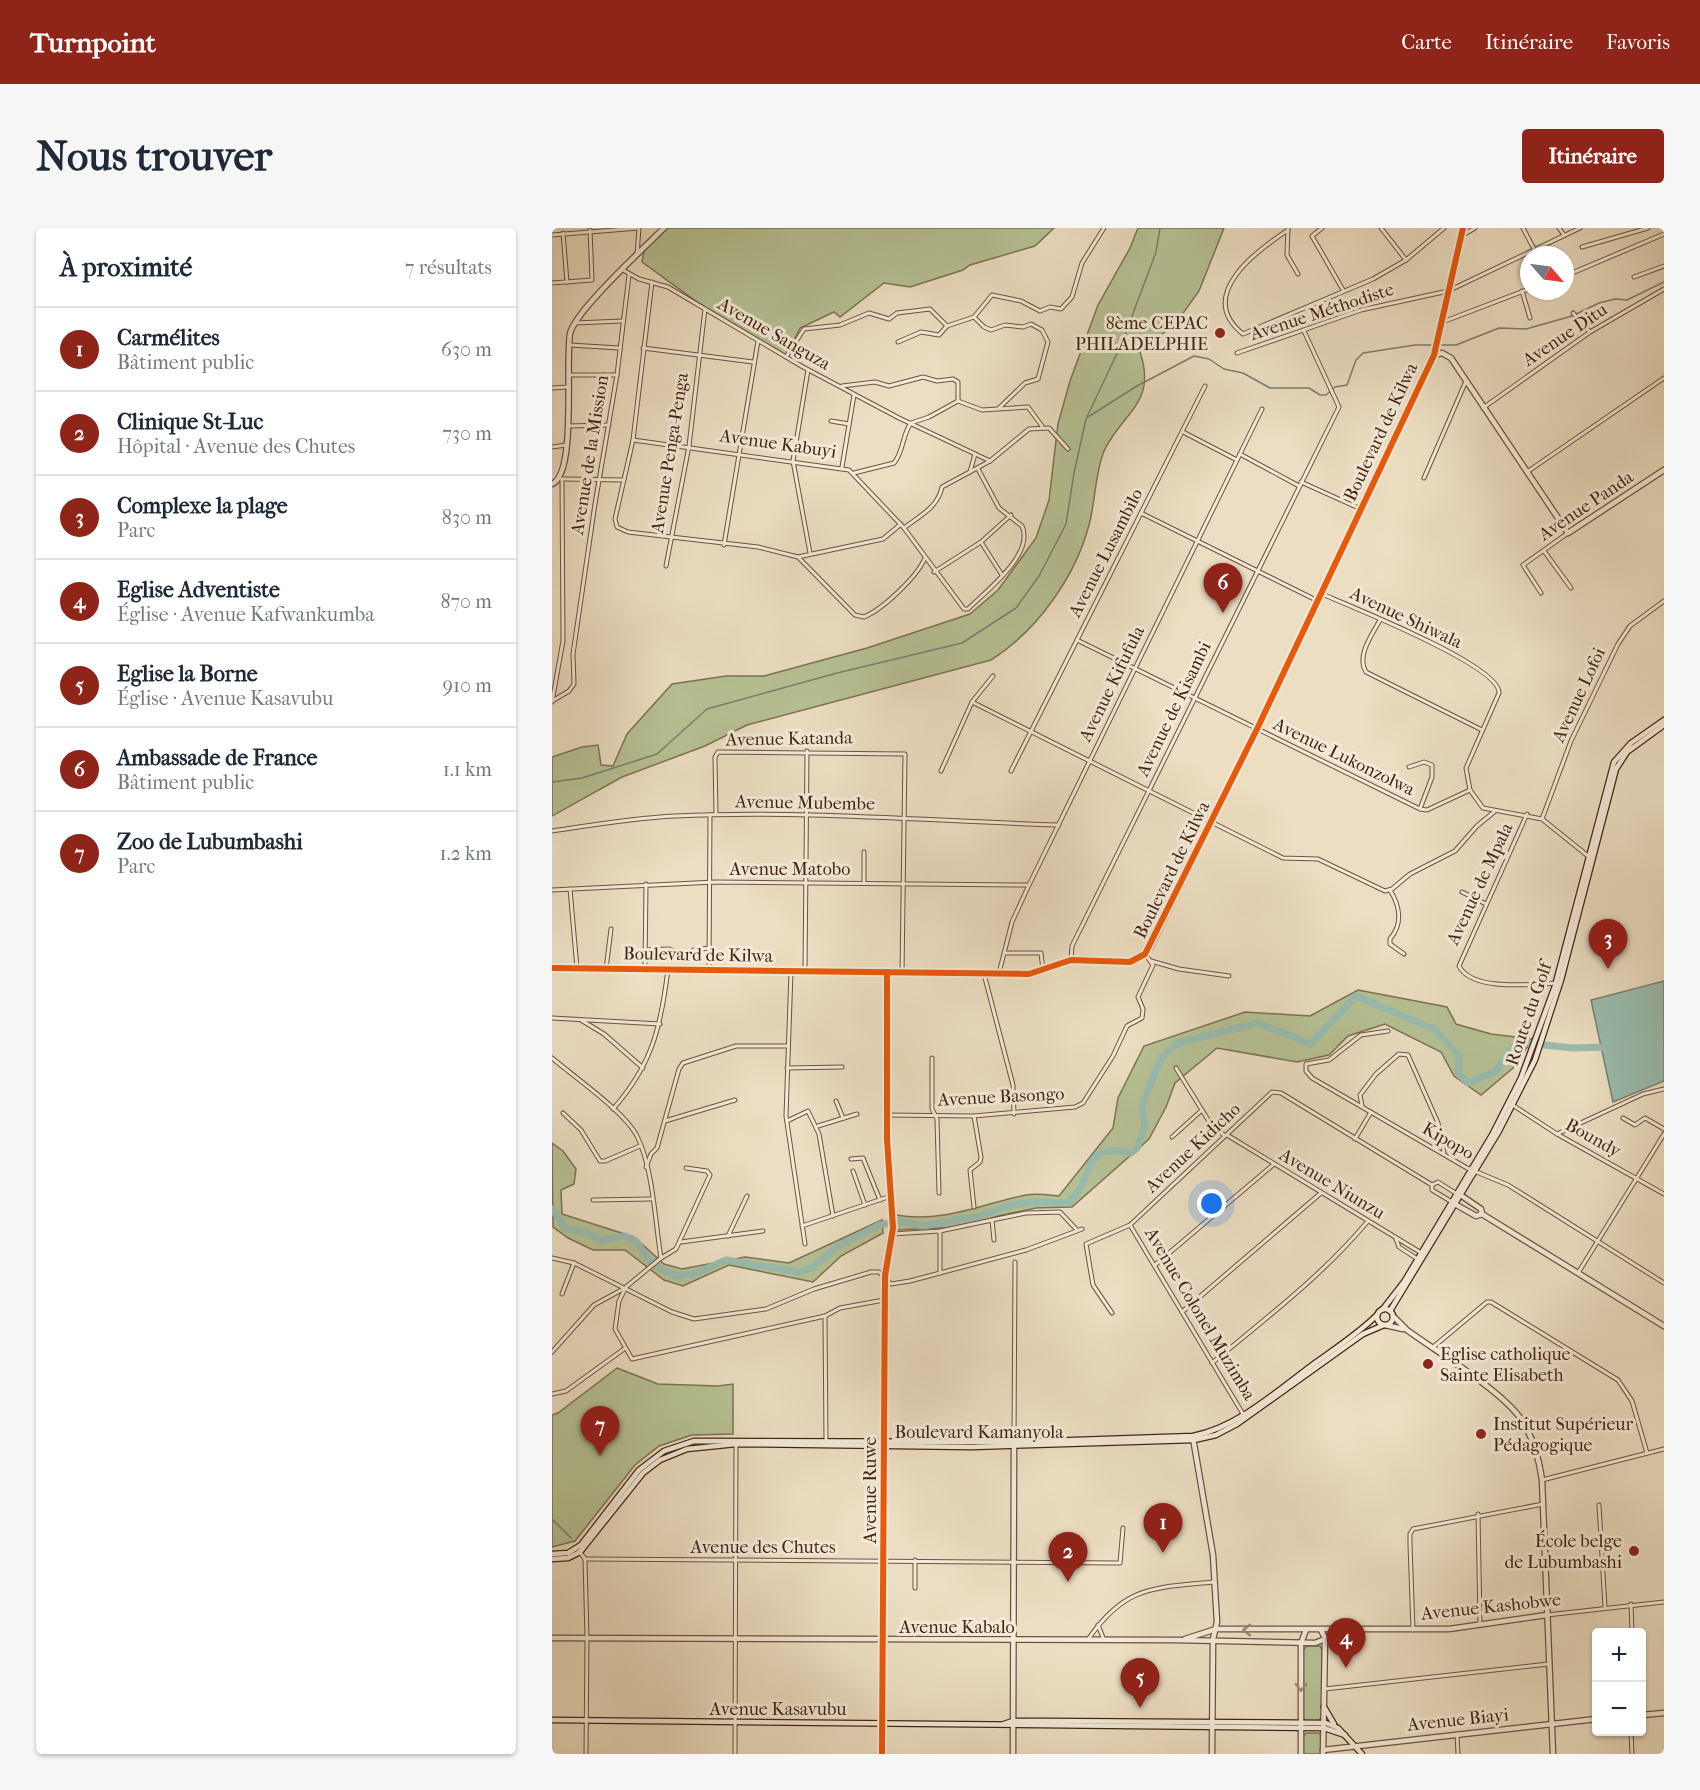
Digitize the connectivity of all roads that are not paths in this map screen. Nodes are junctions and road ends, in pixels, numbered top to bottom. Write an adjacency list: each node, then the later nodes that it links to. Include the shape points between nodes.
1 (618, 228): 2 (street); 15 (street)
2 (639, 228): 24 (street)
3 (664, 228): 24 (street, Avenue de la Mission)
4 (1104, 228): 43 (street, via 1082,263 1072,297 1062,308 1050,306 1040,311 1021,301 995,295)
5 (1322, 228): 37 (street, via 1312,236)
6 (1381, 228): 26 (street)
7 (1444, 228): 26 (street)
8 (1463, 228): 20 (street)
9 (1475, 228): 20 (street)
10 (1523, 228): 21 (street)
11 (1559, 228): 19 (street)
12 (1580, 228): 19 (street, Avenue Méthodiste)
13 (1648, 228): 23 (street)
14 (1288, 229): 30 (street, via 1287,255); 37 (street, via 1239,269 1226,296 1224,308 1243,334)
15 (590, 230): 16 (street); 35 (street, via 592,279)
16 (563, 233): 18 (street); 35 (street)
17 (1664, 234): 29 (street)
18 (552, 235)
19 (1564, 235): 22 (street, Avenue Méthodiste)
20 (1461, 236): 38 (street)
21 (1532, 246)
22 (1540, 246)
23 (1582, 247)
24 (637, 256): 28 (street, Avenue de la Mission)
25 (1520, 256): 38 (street, Avenue Méthodiste)
26 (1406, 260): 37 (street)
27 (1664, 266): 32 (street)
28 (623, 270): 31 (street, Avenue Sanguza); 46 (street, Avenue de la Mission)
29 (1574, 272)
30 (1298, 274)
31 (630, 275): 33 (street, Avenue Sanguza); 45 (street, Avenue de la Mission)
32 (1634, 277)
33 (652, 282): 41 (street, Avenue Sanguza); 55 (street)
34 (552, 283): 35 (street)
35 (567, 283)
36 (1664, 289): 50 (street, Avenue Ditu)
37 (1343, 290)
38 (1448, 291): 47 (street); 49 (street, Avenue Méthodiste, via 1361,310)
39 (1520, 292): 47 (street)
40 (1525, 300): 44 (street)
41 (705, 309): 51 (street, Avenue Sanguza); 57 (street, Avenue Penga-Penga)
42 (1573, 313): 50 (street)
43 (974, 317): 48 (street); 72 (street, via 991,330 1031,324 1042,330 1048,342 1036,381 1025,383)
44 (1530, 318)
45 (622, 321): 46 (street); 54 (street, Avenue de la Mission)
46 (574, 323): 53 (street, Avenue de la Mission)
47 (1440, 323): 58 (street)
48 (947, 326): 52 (street, via 938,335 921,332); 59 (street, via 930,309 897,313 888,320 866,314 840,325 804,329)
49 (1304, 332): 56 (street, Avenue Méthodiste); 104 (street, Avenue de Kisambi, via 1339,407)
50 (1590, 332): 73 (street, Avenue Ditu)
51 (758, 341): 59 (street, Avenue Sanguza); 60 (street)
52 (898, 342)
53 (569, 345): 54 (street); 62 (street, Avenue de la Mission)
54 (619, 348): 63 (street, Avenue de la Mission)
55 (643, 348): 57 (street); 82 (street)
56 (1237, 353)
57 (699, 355): 60 (street); 84 (street, Avenue Penga-Penga)
58 (1434, 355): 65 (street, via 1449,355); 105 (street, Boulevard de Kilwa)
59 (786, 357): 61 (street, Avenue Sanguza)
60 (753, 362): 87 (street)
61 (808, 370): 66 (street, Avenue Sanguza); 91 (street)
62 (568, 375): 63 (street); 68 (street, Avenue de la Mission)
63 (617, 375): 78 (street, Avenue de la Mission)
64 (1664, 378): 97 (street)
65 (1466, 381): 73 (street); 99 (street)
66 (839, 386): 70 (street, Avenue Sanguza); 71 (street, via 875,382 889,386 923,377 953,380 958,382)
67 (1204, 386): 81 (street, Avenue Lusambilo)
68 (568, 387): 69 (street); 79 (street, Avenue de la Mission)
69 (552, 388)
70 (855, 394): 76 (street, Avenue Sanguza); 77 (street)
71 (958, 401): 72 (street, via 982,410); 76 (street)
72 (999, 408): 80 (street, via 1028,407)
73 (1483, 408): 97 (street)
74 (1262, 409): 89 (street, Avenue Kifufula)
75 (831, 421): 77 (street)
76 (911, 423): 88 (street, Avenue Sanguza); 98 (street, via 894,463)
77 (849, 424): 93 (street)
78 (609, 425): 79 (street); 101 (street, Avenue de la Mission)
79 (568, 426): 83 (street, Avenue de la Mission)
80 (1043, 427): 86 (street, via 1054,431); 92 (street, via 1021,433)
81 (1182, 431): 90 (street); 106 (street, Avenue Lusambilo)
82 (633, 440): 84 (street, Avenue Kabuyi); 102 (street)
83 (568, 445): 85 (street); 100 (street, Avenue de la Mission)
84 (689, 446): 87 (street, Avenue Kabuyi); 110 (street, Avenue Penga-Penga)
85 (552, 447)
86 (1068, 449)
87 (741, 452): 91 (street, Avenue Kabuyi); 113 (street)
88 (975, 453): 92 (street, Avenue Sanguza); 96 (street)
89 (1240, 454): 90 (street, Avenue Kifufula); 104 (street)
90 (1237, 460): 111 (street, Avenue Kifufula)
91 (793, 461): 93 (street, Avenue Kabuyi); 115 (street)
92 (990, 461): 94 (street)
93 (842, 467): 98 (street, Avenue Kabuyi)
94 (978, 469): 96 (street); 107 (street, via 999,508)
95 (1664, 470): 109 (street, Avenue Panda)
96 (970, 472): 108 (street, via 942,487 941,498)
97 (1527, 472): 109 (street)
98 (854, 473): 108 (street, Avenue Kabuyi)
99 (1424, 478)
100 (561, 479): 101 (street); 103 (street, Avenue de la Mission); 132 (street, via 563,641)
101 (600, 479): 102 (street); 132 (street, Avenue de la Mission, via 573,654 574,684)
102 (624, 480): 110 (street, via 615,519 617,527 625,532)
103 (552, 484)
104 (1300, 484): 105 (street); 119 (street, Avenue de Kisambi)
105 (1361, 509): 124 (street, Boulevard de Kilwa)
106 (1141, 513): 111 (street); 128 (street, Avenue Lusambilo)
107 (1011, 515): 112 (street); 121 (street, via 1022,526 1025,542)
108 (902, 526): 115 (street, via 883,539); 117 (street, Avenue Kabuyi)
109 (1568, 534): 114 (street, Avenue Panda)
110 (670, 537): 113 (street); 118 (street, Avenue Penga-Penga)
111 (1197, 541): 119 (street); 129 (street, Avenue Kifufula)
112 (981, 542): 120 (street); 121 (street)
113 (724, 545): 116 (street, via 758,547)
114 (1544, 550): 122 (street); 123 (street, Avenue Panda, via 1523,565)
115 (810, 553): 116 (street)
116 (798, 557): 117 (street, via 855,615 864,617 902,587)
117 (925, 558): 120 (street, Avenue Kabuyi)
118 (666, 566)
119 (1257, 571): 125 (street); 131 (street, Avenue de Kisambi)
120 (934, 572): 121 (street, Avenue Kabuyi, via 961,607 968,609)
121 (1002, 575)
122 (1571, 588)
123 (1541, 593)
124 (1322, 594): 125 (street, Boulevard de Kilwa); 127 (street, Avenue Shiwala)
125 (1318, 601): 136 (street, Boulevard de Kilwa)
126 (1664, 601): 153 (street, Avenue Lofoi, via 1630,626 1618,644 1571,741)
127 (1380, 619): 137 (street, Avenue Shiwala, via 1453,652 1497,683 1499,693); 137 (street, via 1363,656 1366,672)
128 (1077, 640): 129 (street, Avenue Lukonzolwa); 138 (street, Avenue Lusambilo)
129 (1134, 669): 131 (street, Avenue Lukonzolwa); 140 (street, Avenue Kifufula)
130 (993, 676): 133 (street)
131 (1193, 698): 136 (street, Avenue Lukonzolwa); 145 (street, Avenue de Kisambi)
132 (553, 701)
133 (972, 702): 138 (street); 142 (street)
134 (1664, 720): 158 (street, Route du Golf, via 1616,759)
135 (1664, 725): 158 (street, via 1620,760)
136 (1257, 729): 146 (street, Avenue Lukonzolwa); 154 (street, Boulevard de Kilwa)
137 (1482, 730): 144 (street, Avenue Shiwala, via 1466,768)
138 (1030, 731): 140 (street); 143 (street, Avenue Lusambilo)
139 (807, 751): 150 (street, Avenue Katanda, via 717,752); 151 (street); 152 (street, Avenue Katanda, via 904,754)
140 (1090, 760): 145 (street); 155 (street, Avenue Kifufula)
141 (1409, 767): 146 (street, via 1424,762 1432,765 1432,777)
142 (941, 771)
143 (1011, 771)
144 (1470, 790): 146 (street, Avenue Lukonzolwa, via 1427,810); 147 (street, via 1479,806)
145 (1149, 791): 154 (street); 176 (street, Avenue de Kisambi, via 1072,946)
146 (1420, 809)
147 (1494, 812): 148 (street); 167 (street, via 1455,851 1410,874)
148 (1527, 814): 153 (street); 169 (street, Avenue de Mpala)
149 (710, 815): 150 (street, Avenue Mubembe); 156 (street, Avenue Mubembe); 159 (street)
150 (716, 815): 151 (street, Avenue Mubembe)
151 (807, 817): 152 (street, Avenue Mubembe); 160 (street)
152 (905, 817): 155 (street, Avenue Mubembe); 163 (street)
153 (1542, 819): 158 (street)
154 (1213, 821): 167 (street, via 1286,859 1316,858); 174 (street, Boulevard de Kilwa)
155 (1059, 825): 164 (street, Avenue Kifufula)
156 (552, 831)
157 (864, 852): 161 (street)
158 (1591, 857): 192 (street, Route du Golf)
159 (708, 882): 160 (street, Avenue Matobo); 162 (street, Avenue Matobo); 171 (street)
160 (806, 882): 161 (street, Avenue Matobo); 186 (street)
161 (864, 883): 163 (street, Avenue Matobo)
162 (646, 884): 165 (street, Avenue Matobo); 172 (street)
163 (904, 884): 164 (street, Avenue Matobo); 188 (street)
164 (1029, 885): 173 (street, Avenue Kifufula, via 1012,922)
165 (570, 889): 166 (street, Avenue Matobo); 179 (street)
166 (552, 890)
167 (1390, 890): 175 (street, via 1400,922 1390,941 1395,950)
168 (1462, 892): 169 (street)
169 (1486, 904): 192 (street, Avenue de Mpala, via 1459,961 1461,970 1492,984)
170 (611, 930): 180 (street)
171 (709, 948): 172 (street, via 683,955 669,949); 183 (street)
172 (645, 950): 181 (street)
173 (1004, 953): 184 (street, via 1042,954); 190 (street, Avenue Kifufula)
174 (1145, 954): 176 (street, Boulevard de Kilwa, via 1130,962); 177 (street)
175 (1404, 954)
176 (1071, 960): 184 (street, Boulevard de Kilwa)
177 (1152, 961): 191 (street); 216 (street, Avenue Basongo, via 1151,974 1138,997 1142,1018 1127,1026 1089,1097 1075,1107)
178 (552, 968): 179 (street, Boulevard de Kilwa)
179 (577, 968): 180 (street, Boulevard de Kilwa)
180 (606, 969): 181 (street, Boulevard de Kilwa)
181 (645, 969): 182 (street, Boulevard de Kilwa)
182 (668, 969): 183 (street, Boulevard de Kilwa); 195 (street)
183 (709, 970): 185 (street, Boulevard de Kilwa)
184 (1043, 971): 190 (street, Boulevard de Kilwa)
185 (791, 972): 186 (street, Boulevard de Kilwa); 197 (street)
186 (805, 972): 187 (street, Boulevard de Kilwa)
187 (887, 972): 188 (street, Boulevard de Kilwa); 214 (street)
188 (902, 973): 189 (street, Boulevard de Kilwa)
189 (984, 974): 190 (street, Boulevard de Kilwa); 216 (street, via 1013,1085)
190 (999, 975)
191 (1228, 976)
192 (1558, 983): 207 (street, Route du Golf, via 1539,1042)
193 (552, 1018): 194 (street)
194 (580, 1020): 195 (street); 200 (street)
195 (660, 1024): 200 (street)
196 (1388, 1030): 208 (street, Kipopo, via 1361,1035 1329,1060 1305,1064 1312,1078)
197 (788, 1046): 201 (street); 220 (street, via 736,1046 683,1064)
198 (552, 1058): 209 (street)
199 (932, 1058): 215 (street)
200 (644, 1068): 209 (street)
201 (787, 1068): 202 (street); 221 (street)
202 (842, 1068)
203 (1176, 1068): 210 (street, Avenue Niunzu)
204 (1664, 1089): 224 (street, via 1643,1094)
205 (735, 1100): 220 (street)
206 (836, 1101): 218 (street)
207 (1512, 1104): 224 (street, Boundy); 235 (street, Route du Golf)
208 (1363, 1107): 211 (street, Kipopo); 229 (street, via 1360,1095 1376,1074 1399,1054 1408,1055 1438,1123)
209 (613, 1109): 228 (street, via 633,1129)
210 (1202, 1110): 225 (street, Avenue Niunzu); 226 (street)
211 (1371, 1112): 227 (street); 229 (street, Kipopo)
212 (563, 1113): 228 (street, via 581,1130 600,1161)
213 (856, 1114): 218 (street)
214 (886, 1114): 215 (street, Avenue Basongo); 243 (street)
215 (934, 1114): 217 (street, Avenue Basongo); 238 (street)
216 (1014, 1114): 217 (street, Avenue Basongo)
217 (974, 1116): 249 (street, via 981,1157 970,1170)
218 (843, 1118): 222 (street)
219 (1623, 1118): 223 (street, via 1635,1125 1645,1118)
220 (665, 1121): 232 (street, via 657,1149)
221 (787, 1121): 222 (street, via 808,1111); 255 (street)
222 (817, 1126): 251 (street)
223 (1664, 1132): 236 (street)
224 (1557, 1134): 236 (street, Boundy)
225 (1226, 1136): 227 (street, Avenue Kidicho, via 1274,1092); 231 (street, Avenue Niunzu); 254 (street, Avenue Kidicho)
226 (1172, 1137)
227 (1356, 1139): 237 (street)
228 (640, 1146): 232 (street)
229 (1444, 1153): 235 (street, Kipopo)
230 (851, 1159): 246 (street, via 863,1158)
231 (1274, 1164): 239 (street, Avenue Niunzu); 271 (street)
232 (646, 1167): 244 (street)
233 (686, 1168): 262 (street, via 710,1175)
234 (853, 1171): 248 (street)
235 (1473, 1171): 241 (street, Route du Golf); 263 (street, Kipopo, via 1508,1185)
236 (1638, 1179): 240 (street, Boundy); 263 (street)
237 (1432, 1185): 241 (street, via 1438,1182); 247 (street, via 1432,1190)
238 (939, 1193)
239 (1321, 1193): 253 (street, Avenue Niunzu); 280 (street)
240 (1664, 1194)
241 (1459, 1195): 247 (street, Route du Golf); 250 (street, via 1480,1208)
242 (747, 1196): 259 (street)
243 (892, 1196): 246 (street); 258 (street, Avenue Ruwe)
244 (651, 1199): 245 (street); 267 (street)
245 (593, 1200)
246 (880, 1200): 248 (street)
247 (1454, 1203): 250 (street, via 1476,1216); 265 (street, Route du Golf)
248 (865, 1205): 251 (street)
249 (974, 1207)
250 (1482, 1214): 273 (street)
251 (833, 1216): 255 (street)
252 (992, 1220): 257 (street); 261 (street); 272 (street, via 1060,1212 1079,1229 1026,1250)
253 (1368, 1221): 260 (street, Avenue Niunzu); 291 (street, via 1313,1279)
254 (1130, 1225): 271 (street, Avenue Colonel Muzimba); 281 (street, Avenue Kidicho, via 1085,1245 1093,1285)
255 (802, 1226): 264 (street)
256 (763, 1231): 259 (street)
257 (940, 1232): 258 (street); 272 (street)
258 (892, 1234): 274 (street, Avenue Ruwe)
259 (728, 1236): 262 (street)
260 (1396, 1237): 265 (street, Avenue Niunzu); 268 (street, via 1399,1247)
261 (994, 1240)
262 (681, 1242): 267 (street)
263 (1598, 1242): 273 (street); 275 (street, Kipopo)
264 (805, 1244)
265 (1423, 1254): 268 (street, Route du Golf)
266 (552, 1258): 270 (street)
267 (661, 1258): 276 (street)
268 (1420, 1260): 279 (street, Route du Golf); 282 (street)
269 (1015, 1262): 299 (street)
270 (574, 1263): 276 (street); 277 (street)
271 (1155, 1265): 280 (street, Avenue Colonel Muzimba)
272 (940, 1273): 274 (street, via 894,1284)
273 (1578, 1274): 286 (street)
274 (885, 1279): 276 (street, via 879,1272 868,1272 760,1311 694,1319 672,1312); 278 (street, Avenue Ruwe)
275 (1664, 1283)
276 (626, 1287): 289 (street, via 614,1325); 290 (street, via 594,1305)
277 (562, 1294)
278 (885, 1300): 284 (street, via 840,1308); 298 (street, Avenue Ruwe)
279 (1383, 1309): 282 (street); 283 (street)
280 (1182, 1312): 291 (street, Avenue Colonel Muzimba)
281 (1112, 1313)
282 (1392, 1314): 285 (street, via 1390,1323); 287 (street)
283 (1377, 1315): 285 (street); 292 (street, Boulevard Kamanyola)
284 (825, 1316): 289 (street, via 632,1359); 296 (street)
285 (1385, 1325): 287 (street); 292 (street, Boulevard Kamanyola, via 1368,1331)
286 (1664, 1326)
287 (1407, 1330): 288 (street)
288 (1432, 1348): 301 (street, via 1490,1301 1618,1380 1632,1401); 302 (street, via 1516,1413 1534,1445)
289 (624, 1349): 293 (street, via 566,1391)
290 (552, 1352)
291 (1212, 1363): 294 (street, Avenue Colonel Muzimba)
292 (1317, 1364): 294 (street, Boulevard Kamanyola)
293 (552, 1394)
294 (1245, 1416): 295 (street, Boulevard Kamanyola)
295 (1193, 1438): 299 (street, Boulevard Kamanyola); 315 (street, via 1212,1545)
296 (826, 1441): 297 (street, Boulevard Kamanyola); 298 (street, Boulevard Kamanyola)
297 (737, 1442): 298 (street, Boulevard Kamanyola); 307 (street, Boulevard Kamanyola, via 686,1443 664,1451 631,1479); 313 (street)
298 (885, 1444): 299 (street, Boulevard Kamanyola); 311 (street, Avenue Ruwe)
299 (1014, 1444): 314 (street)
300 (1664, 1449): 301 (street)
301 (1647, 1453): 302 (street)
302 (1542, 1480): 303 (street)
303 (1543, 1504): 305 (street); 320 (street)
304 (1599, 1505): 319 (street)
305 (1478, 1514): 321 (street); 328 (street, via 1411,1531)
306 (1123, 1528): 314 (street, Avenue des Chutes, via 1120,1563)
307 (579, 1550): 308 (street); 309 (street, via 564,1559); 310 (street)
308 (552, 1554)
309 (552, 1559)
310 (585, 1559): 313 (street, Avenue des Chutes); 330 (street)
311 (885, 1560): 312 (street, Avenue des Chutes); 313 (street, Avenue des Chutes); 336 (street, Avenue Ruwe)
312 (915, 1560): 314 (street, Avenue des Chutes); 316 (street)
313 (736, 1561): 332 (street)
314 (1014, 1561): 337 (street)
315 (1214, 1582): 322 (street, via 1144,1590 1115,1606); 324 (street)
316 (915, 1588)
317 (1664, 1602): 318 (street, Avenue Kashobwe)
318 (1631, 1604): 319 (street, Avenue Kashobwe); 323 (street)
319 (1605, 1607): 320 (street, Avenue Kashobwe)
320 (1547, 1616): 321 (street, Avenue Kashobwe); 340 (street)
321 (1480, 1624): 328 (street, Avenue Kashobwe)
322 (1098, 1625): 333 (street); 334 (street)
323 (1632, 1628)
324 (1216, 1629): 325 (street, one-way to 324); 335 (street); 338 (street)
325 (1306, 1630): 326 (street); 339 (street)
326 (1321, 1630): 327 (street, Avenue Kashobwe); 331 (street)
327 (1335, 1630): 328 (street, Avenue Kashobwe); 331 (street)
328 (1413, 1630)
329 (552, 1638): 330 (street, Avenue Kabalo)
330 (587, 1638): 332 (street, Avenue Kabalo); 347 (street)
331 (1325, 1639): 339 (street, Avenue Kabalo); 341 (street)
332 (736, 1640): 336 (street, Avenue Kabalo); 348 (street)
333 (1088, 1640): 334 (street, Avenue Kabalo); 337 (street, Avenue Kabalo)
334 (1104, 1640): 335 (street, Avenue Kabalo)
335 (1179, 1640): 338 (street, Avenue Kabalo)
336 (882, 1641): 337 (street, Avenue Kabalo); 349 (street, Avenue Ruwe)
337 (1014, 1641): 350 (street)
338 (1214, 1641): 339 (street, Avenue Kabalo); 352 (street)
339 (1301, 1643): 353 (street, one-way to 353)
340 (1548, 1664): 341 (street); 351 (street)
341 (1325, 1689): 342 (street)
342 (1324, 1707): 354 (street); 355 (street)
343 (1664, 1713): 344 (street)
344 (1646, 1714)
345 (1592, 1719): 351 (street, Avenue Biayi)
346 (552, 1720): 347 (street, Avenue Kasavubu)
347 (586, 1721): 348 (street, Avenue Kasavubu); 361 (street)
348 (736, 1722): 349 (street, Avenue Kasavubu); 362 (street)
349 (883, 1723): 350 (street, Avenue Kasavubu); 363 (street, Avenue Ruwe)
350 (1013, 1724): 352 (street, Avenue Kasavubu); 364 (street)
351 (1551, 1724): 356 (street, Avenue Biayi); 369 (street)
352 (1213, 1725): 353 (street, Avenue Kasavubu); 365 (street)
353 (1301, 1726): 354 (street, Avenue Kasavubu); 366 (street)
354 (1324, 1726): 355 (street); 357 (street, Avenue Kasavubu); 360 (street)
355 (1336, 1726): 357 (street)
356 (1457, 1734): 359 (street, Avenue Biayi); 368 (street)
357 (1345, 1735): 359 (street)
358 (1631, 1736): 370 (street)
359 (1356, 1746): 360 (street, Avenue Biayi); 367 (street)
360 (1323, 1752)
361 (586, 1754)
362 (735, 1754)
363 (882, 1754)
364 (1013, 1754)
365 (1212, 1754)
366 (1301, 1754)
367 (1362, 1754)
368 (1458, 1754)
369 (1553, 1754)
370 (1632, 1754)

